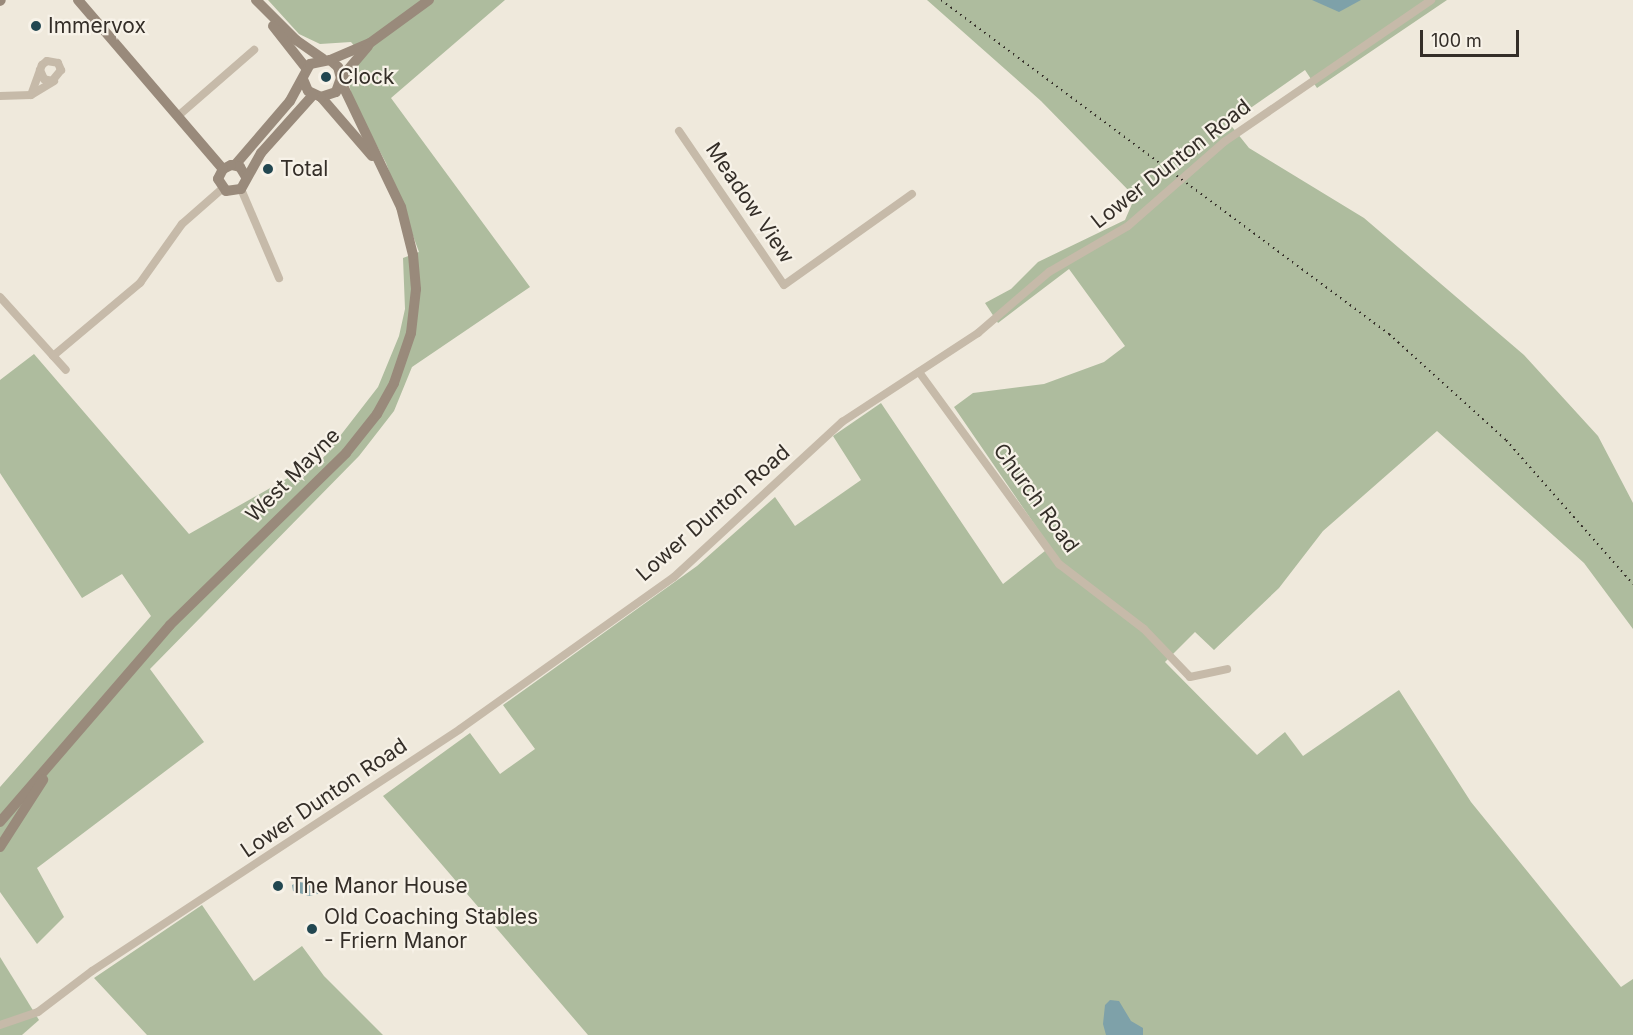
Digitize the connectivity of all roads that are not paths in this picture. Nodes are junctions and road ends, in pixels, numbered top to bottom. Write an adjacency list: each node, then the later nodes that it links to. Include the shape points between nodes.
1 (78, 0): 15 (main road)
2 (256, 0): 7 (main road, via 296,40); 9 (main road)
3 (429, 0): 5 (main road)
4 (1431, 0): 28 (street, Lower Dunton Road, via 1224,142 1128,226 1049,272 990,324)
5 (370, 43): 7 (main road); 11 (main road)
6 (254, 50): 15 (street)
7 (327, 60): 9 (main road); 11 (main road, via 338,67)
8 (40, 70): 10 (street, via 44,79); 10 (street, via 47,61 58,63 61,70); 12 (street)
9 (305, 74): 14 (main road); 17 (main road, via 290,101)
10 (56, 80): 12 (street)
11 (341, 80): 14 (main road, via 332,95); 19 (main road, West Mayne)
12 (31, 95): 13 (street)
13 (0, 96)
14 (317, 96): 19 (main road, West Mayne, via 351,128); 20 (main road, via 290,117)
15 (178, 116): 18 (main road)
16 (679, 131): 23 (street, Meadow View, via 784,285)
17 (235, 165): 18 (main road); 20 (main road)
18 (223, 169): 21 (main road, via 218,179)
19 (383, 170): 30 (main road, West Mayne, via 407,225 416,289 406,352 386,399 346,453 170,625)
20 (246, 177): 22 (main road)
21 (223, 188): 22 (main road, via 230,192); 26 (street, via 182,224 140,283)
22 (241, 189): 24 (street)
23 (912, 194)
24 (279, 278)
25 (0, 297): 26 (street)
26 (53, 356): 27 (street)
27 (66, 370)
28 (919, 372): 29 (street, Church Road, via 1059,564 1144,629 1190,677); 35 (street, Lower Dunton Road, via 842,422 674,576 470,722 92,971 38,1012)
29 (1227, 669)
30 (61, 752): 31 (main road, West Mayne); 32 (main road, West Mayne)
31 (0, 822)
32 (14, 826): 33 (main road, West Mayne); 34 (main road, West Mayne)
33 (0, 841)
34 (0, 847)
35 (0, 1025)

